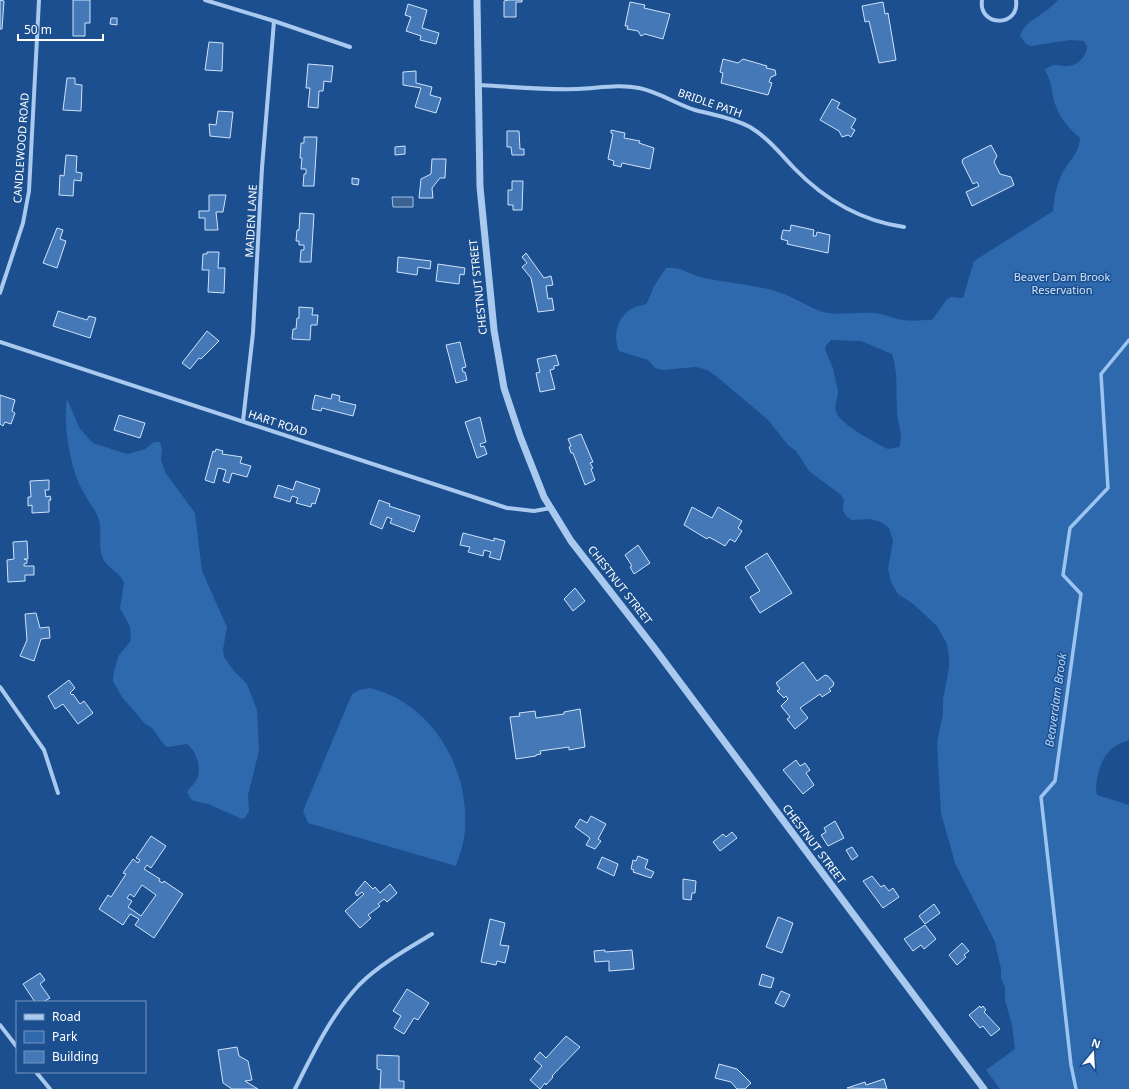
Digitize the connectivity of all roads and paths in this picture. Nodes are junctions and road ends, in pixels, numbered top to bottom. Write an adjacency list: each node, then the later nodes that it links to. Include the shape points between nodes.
1 (39, 0): 10 (street, CANDLEWOOD ROAD, via 29,191 23,223)
2 (205, 0): 6 (street)
3 (477, 0): 8 (street, CHESTNUT STREET)
4 (982, 0): 5 (street, via 986,16 1000,22 1014,14)
5 (1016, 0)
6 (274, 21): 7 (street); 12 (street, MAIDEN LANE, via 262,168 254,333)
7 (350, 47)
8 (478, 86): 9 (street, BRIDLE PATH, via 578,89 620,86 656,93 684,106 748,126 770,142 808,181 827,196 868,218); 13 (street, CHESTNUT STREET, via 480,187 494,330 504,388 525,449)
9 (904, 227)
10 (0, 293)
11 (0, 342): 12 (street, HART ROAD)
12 (243, 421): 13 (street, HART ROAD, via 506,508 534,511)
13 (551, 508): 22 (street, CHESTNUT STREET, via 572,541 655,648)
14 (0, 687): 15 (street, via 44,750)
15 (58, 793)
16 (432, 934): 21 (street, via 380,969 354,991 331,1021)
17 (0, 1025): 18 (street)
18 (16, 1046)
19 (37, 1073): 20 (street)
20 (50, 1089)
21 (295, 1089)
22 (984, 1089)

